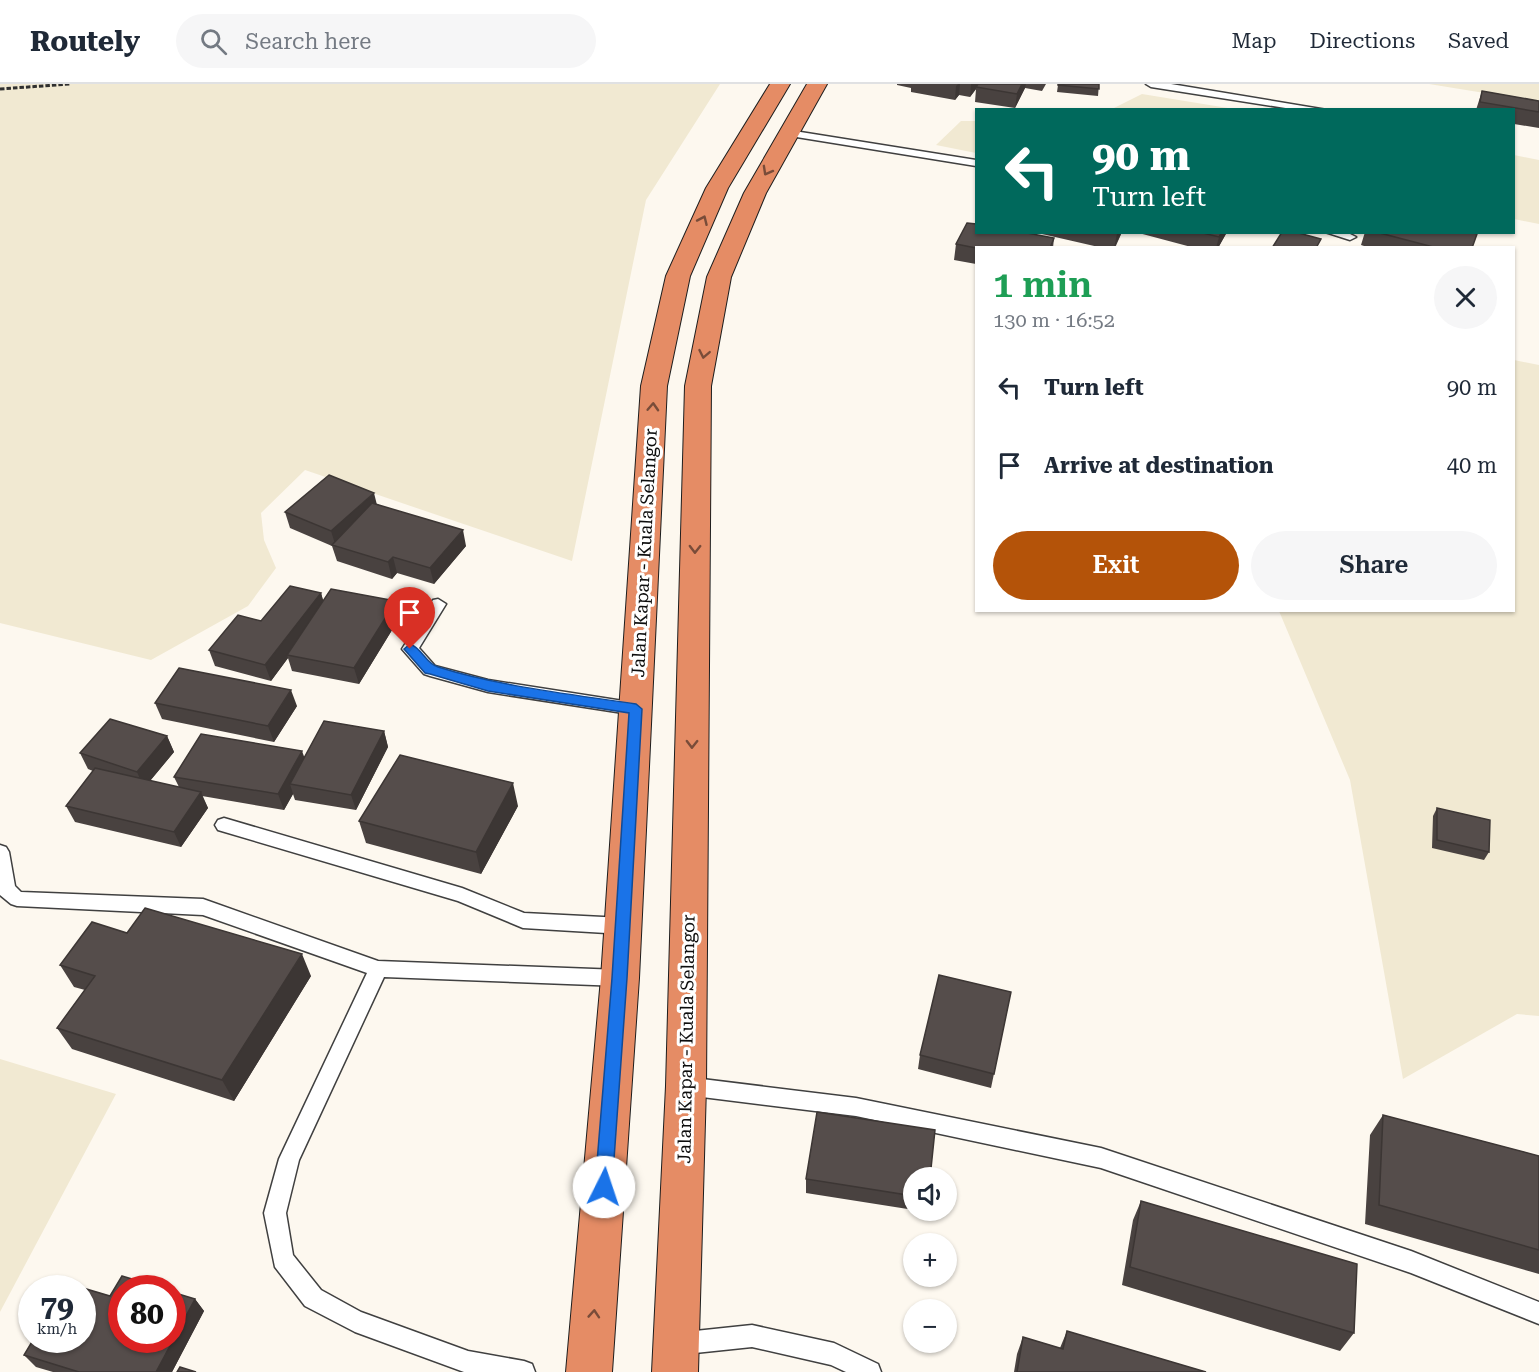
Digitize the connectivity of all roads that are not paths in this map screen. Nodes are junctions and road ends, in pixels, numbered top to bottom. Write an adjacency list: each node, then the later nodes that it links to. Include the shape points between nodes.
1 (780, 84): 10 (highway, Jalan Kapar - Kuala Selangor, one-way to 1, via 654,386 678,276 717,188)
2 (817, 84): 5 (highway, Jalan Kapar - Kuala Selangor)
3 (1151, 84): 4 (lane)
4 (1309, 108)
5 (788, 133): 6 (lane); 16 (highway, Jalan Kapar - Kuala Selangor, one-way to 16, via 755,193 720,277 698,386)
6 (975, 163)
7 (1338, 234): 8 (lane)
8 (1350, 237)
9 (438, 604): 10 (lane, via 410,649 430,670 488,686)
10 (636, 709): 13 (highway, Jalan Kapar - Kuala Selangor)
11 (224, 825): 13 (lane, via 462,895 523,920)
12 (0, 852): 14 (lane, via 6,889 17,900 203,907)
13 (623, 926): 15 (highway, Jalan Kapar - Kuala Selangor)
14 (378, 969): 15 (lane); 19 (lane, via 288,1159 275,1212 283,1258 313,1298 355,1321 468,1362)
15 (620, 978): 20 (highway, Jalan Kapar - Kuala Selangor, one-way to 15)
16 (686, 1086): 17 (lane, via 856,1107 1101,1158 1411,1262); 18 (highway, Jalan Kapar - Kuala Selangor)
17 (1539, 1313)
18 (675, 1358): 21 (lane, via 752,1336 834,1354)
19 (524, 1372)
20 (589, 1372)
21 (870, 1372)

